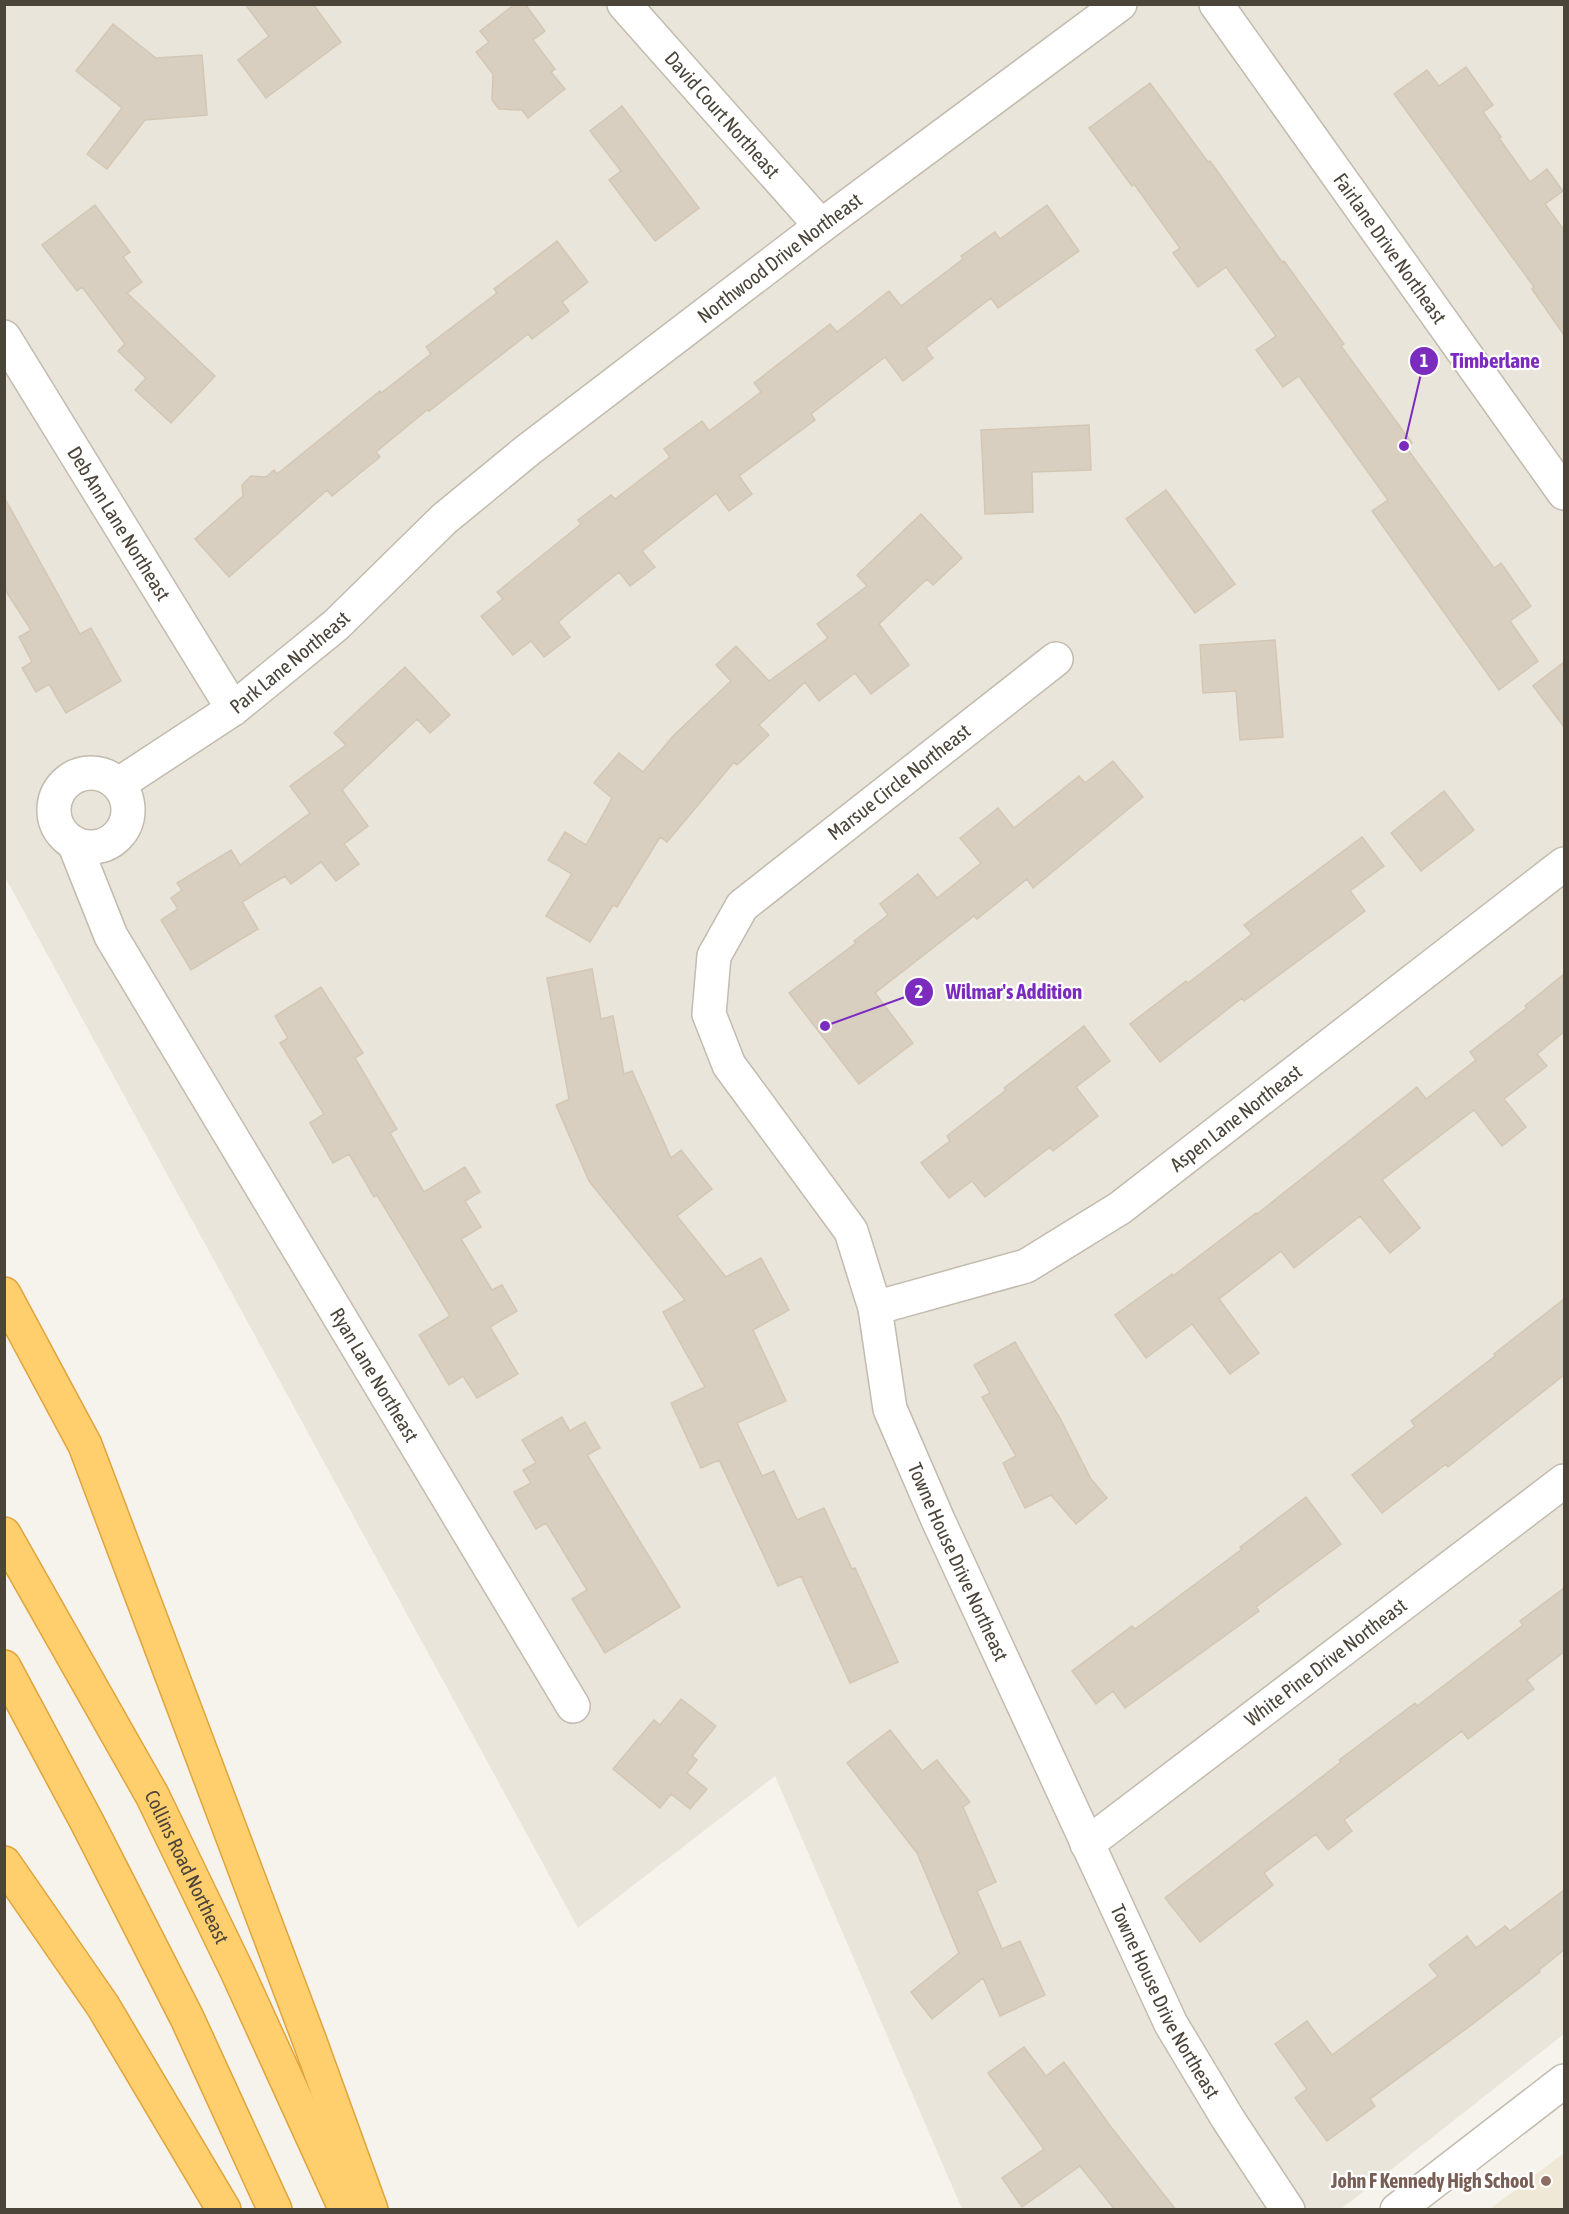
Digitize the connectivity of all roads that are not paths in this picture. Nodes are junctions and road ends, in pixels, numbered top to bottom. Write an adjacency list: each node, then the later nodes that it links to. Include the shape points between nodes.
1 (624, 4): 4 (street, David Court Northeast)
2 (1120, 4): 4 (street, Northwood Drive Northeast)
3 (1216, 4): 6 (street, Fairlane Drive Northeast)
4 (821, 226): 7 (street, Northwood Drive Northeast)
5 (4, 337): 9 (street, Deb Ann Lane Northeast)
6 (1564, 493)
7 (444, 519): 9 (street, Park Lane Northeast, via 336,625)
8 (1056, 659): 13 (street, Marsue Circle Northeast)
9 (233, 709): 10 (street, Park Lane Northeast)
10 (119, 784): 11 (street, via 129,808 122,832 100,847); 11 (street, via 104,775 87,772 76,775 58,791 54,802 57,825)
11 (74, 843): 19 (street, Ryan Lane Northeast, via 111,936)
12 (1564, 864): 15 (street, Aspen Lane Northeast, via 1120,1208 1026,1266)
13 (742, 906): 15 (street, Towne House Drive Northeast, via 714,956 709,1014 729,1065 851,1231)
14 (4, 1294): 26 (highway, via 85,1445)
15 (875, 1308): 20 (street, Towne House Drive Northeast, via 890,1409)
16 (1564, 1481): 20 (street, White Pine Drive Northeast)
17 (4, 1534): 25 (highway, Collins Road Northeast, via 152,1795)
18 (4, 1667): 24 (highway, via 187,2018)
19 (573, 1706)
20 (1087, 1844): 27 (street, Towne House Drive Northeast, via 1171,2024)
21 (4, 1863): 23 (highway, via 103,2006)
22 (1564, 2081): 28 (street)
23 (224, 2210)
24 (274, 2210)
25 (346, 2210)
26 (371, 2210)
27 (1288, 2210)
28 (1397, 2210)

